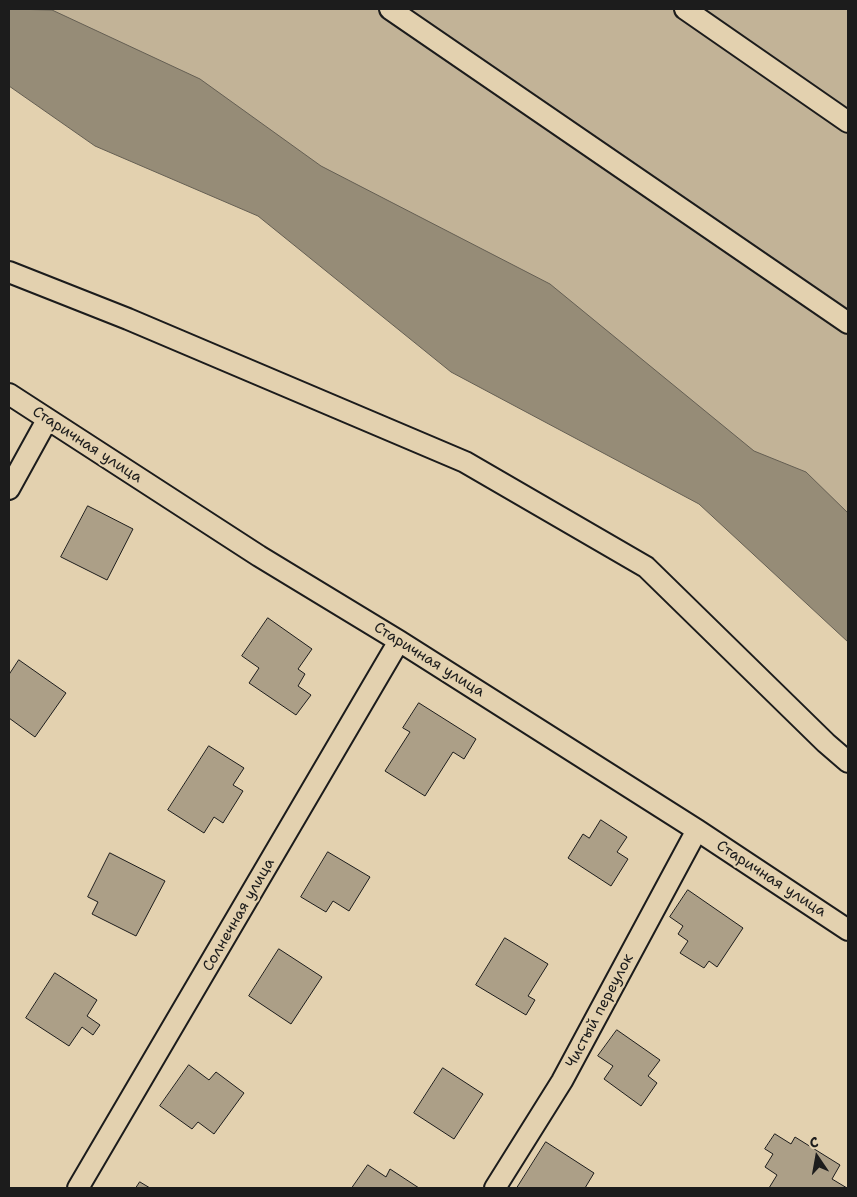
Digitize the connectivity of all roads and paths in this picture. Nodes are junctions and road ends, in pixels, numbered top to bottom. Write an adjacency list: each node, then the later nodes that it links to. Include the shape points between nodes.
1 (390, 9): 5 (street)
2 (685, 9): 3 (street)
3 (848, 122)
4 (9, 272): 10 (street, via 464,462 638,562)
5 (848, 323)
6 (9, 394): 7 (street, Старичная улица)
7 (47, 420): 8 (street); 9 (street, Старичная улица)
8 (9, 489)
9 (399, 641): 11 (street, Старичная улица); 13 (street, Солнечная улица)
10 (848, 762)
11 (697, 830): 12 (street, Старичная улица); 14 (street, Чистый переулок, via 562,1081)
12 (848, 930)
13 (78, 1188)
14 (495, 1188)

